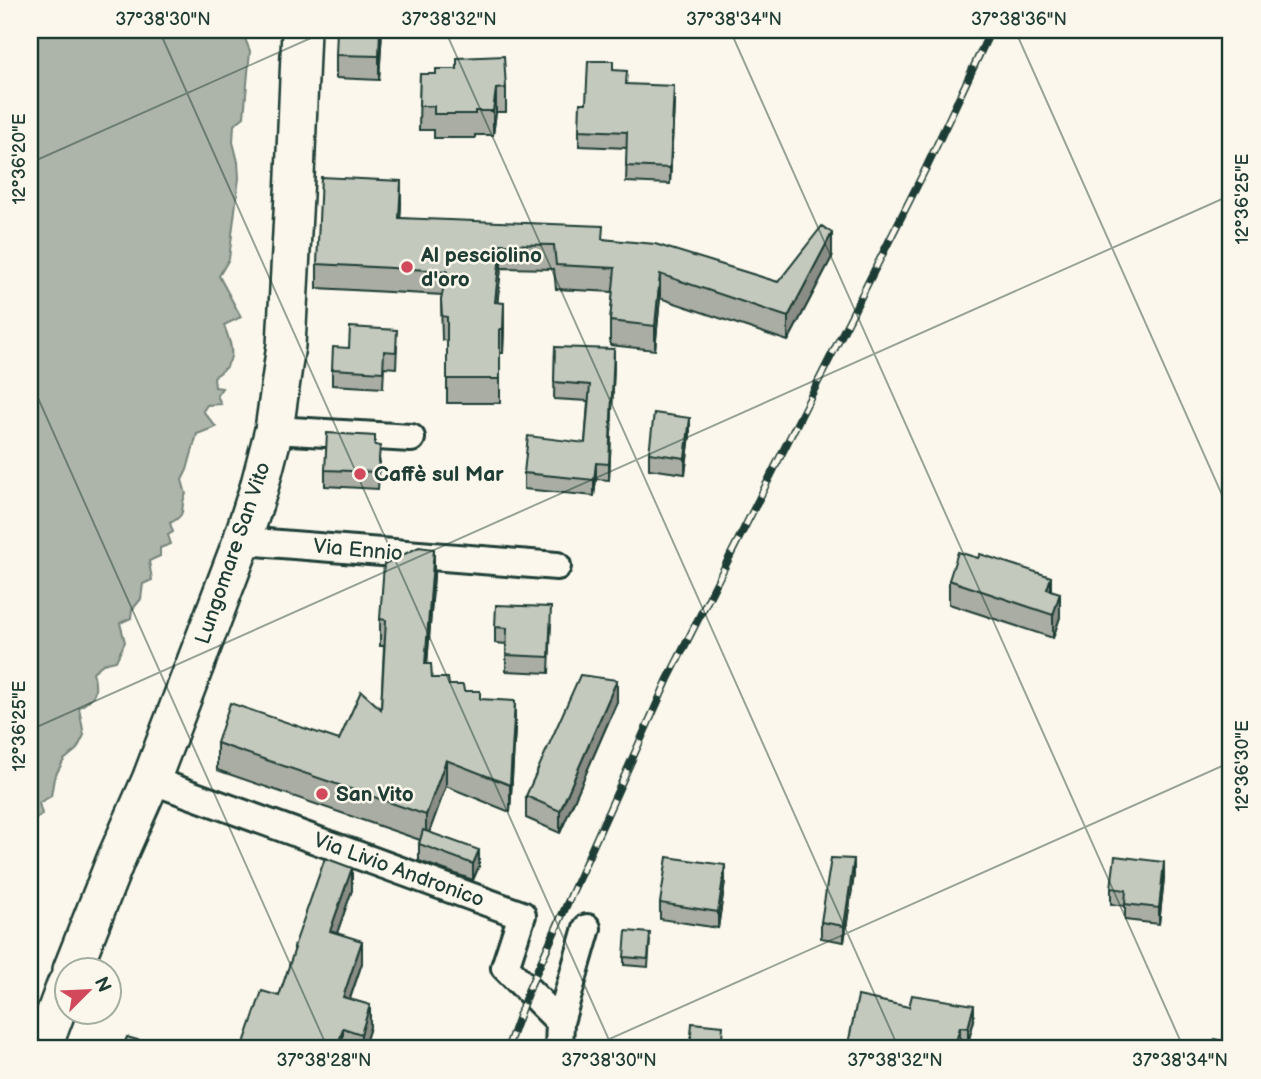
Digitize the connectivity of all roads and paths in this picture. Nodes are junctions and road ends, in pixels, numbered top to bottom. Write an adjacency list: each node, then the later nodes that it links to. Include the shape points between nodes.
1 (301, 30): 2 (main road, Lungomare San Vito, via 286,345)
2 (274, 430): 3 (street); 4 (main road, Lungomare San Vito)
3 (411, 438)
4 (242, 541): 5 (street, Via Ennio); 6 (main road, Lungomare San Vito)
5 (556, 566)
6 (151, 780): 8 (main road, Lungomare San Vito); 10 (street, Via Livio Andronico, via 522,915 505,967)
7 (587, 928): 10 (street)
8 (78, 956)
9 (52, 1022): 11 (main road)
10 (560, 1023): 12 (street)
11 (42, 1049)
12 (559, 1049)

